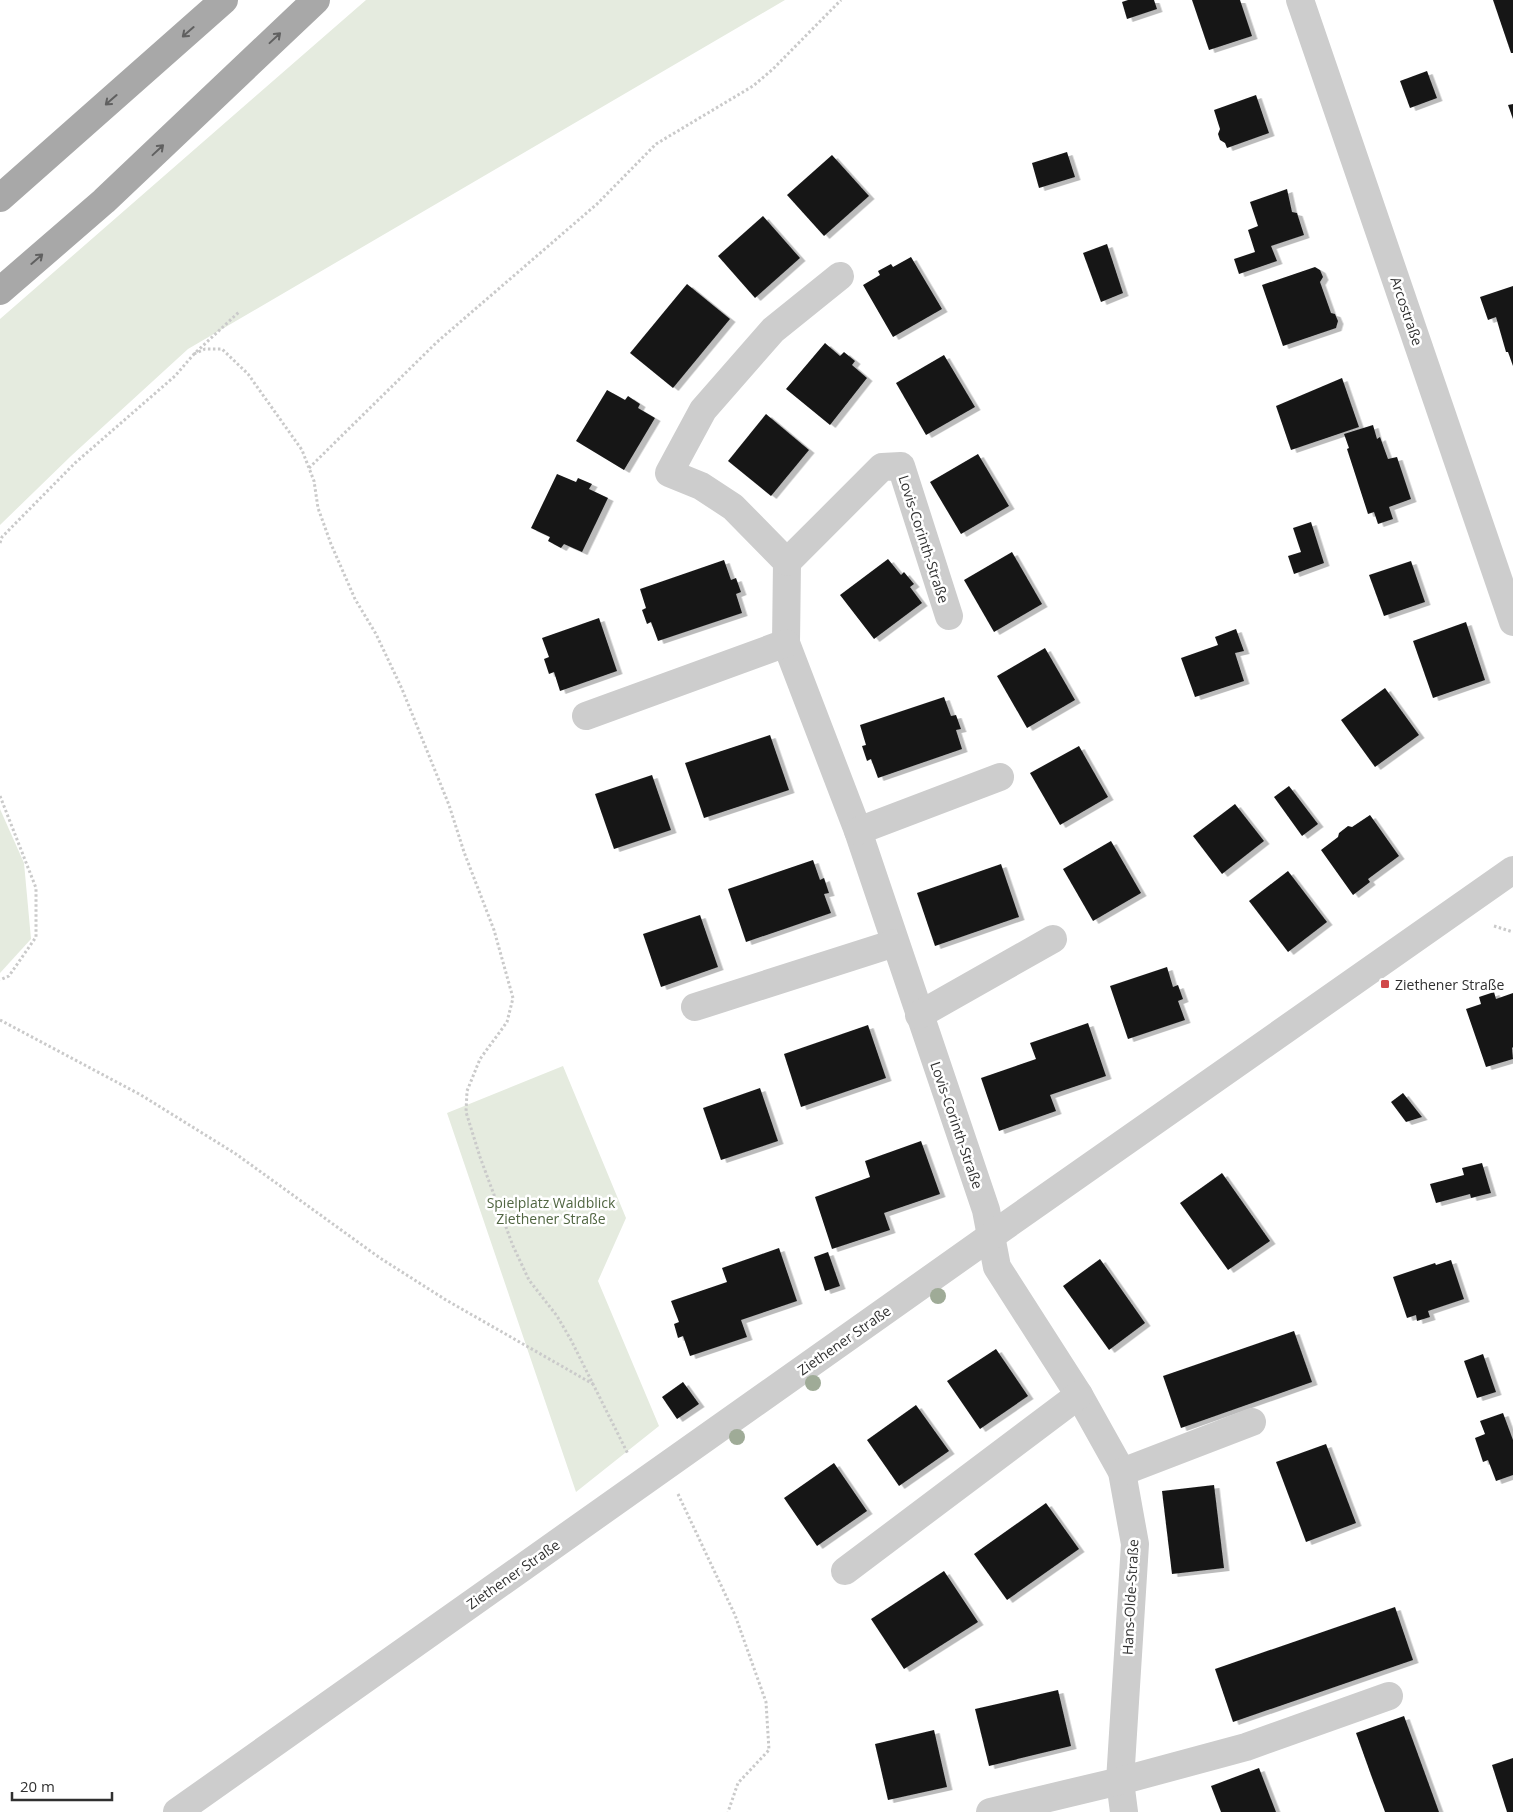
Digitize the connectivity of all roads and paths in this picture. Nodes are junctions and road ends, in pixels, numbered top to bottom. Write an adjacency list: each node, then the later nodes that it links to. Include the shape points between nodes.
1 (224, 0): 5 (main road, one-way to 5)
2 (316, 0): 7 (main road, one-way to 2, via 104,201)
3 (841, 0): 10 (path, via 774,69 753,86 656,144 597,204 437,342)
4 (1300, 0): 14 (street, Arcostraße)
5 (0, 198)
6 (840, 276): 12 (street, via 774,330 703,410 669,474 701,486 733,507)
7 (0, 291)
8 (240, 311): 9 (path)
9 (194, 354): 10 (path, via 205,349 222,349 248,374 302,450); 11 (path, via 175,376 75,463 2,537)
10 (309, 468): 30 (path, via 331,544 355,599 402,689 449,805 494,930 513,998 507,1022 480,1059 467,1090 466,1112 513,1246 529,1280 557,1316)
11 (0, 543)
12 (787, 562): 13 (street, Lovis-Corinth-Straße, via 882,467 901,466); 15 (street, Lovis-Corinth-Straße)
13 (949, 616)
14 (1513, 622)
15 (786, 642): 16 (street); 19 (street, Lovis-Corinth-Straße)
16 (586, 716)
17 (1000, 777): 19 (street)
18 (0, 796): 25 (path, via 36,888 36,937 9,976)
19 (858, 832): 24 (street, Lovis-Corinth-Straße)
20 (1513, 870): 29 (street, Ziethener Straße)
21 (1494, 926): 22 (path)
22 (1513, 932)
23 (1053, 939): 27 (street)
24 (895, 943): 26 (street); 27 (street, Lovis-Corinth-Straße)
25 (0, 980)
26 (695, 1007)
27 (919, 1015): 29 (street, Lovis-Corinth-Straße, via 986,1210)
28 (0, 1020): 30 (path, via 141,1095 236,1154 380,1258)
29 (991, 1236): 31 (street, Hans-Olde-Straße, via 997,1266); 34 (street, Ziethener Straße)
30 (594, 1385): 34 (path)
31 (1079, 1395): 33 (street, Hans-Olde-Straße); 35 (street)
32 (1252, 1422): 33 (street)
33 (1122, 1472): 37 (street, Hans-Olde-Straße, via 1135,1544)
34 (643, 1482): 38 (street, Ziethener Straße); 39 (path, via 658,1508 678,1494 734,1615 766,1702 769,1750 738,1783)
35 (844, 1571)
36 (1389, 1696): 37 (street, via 1246,1747)
37 (1120, 1781): 40 (street); 41 (street, Hans-Olde-Straße)
38 (177, 1812)
39 (728, 1812)
40 (990, 1812)
41 (1124, 1812)

